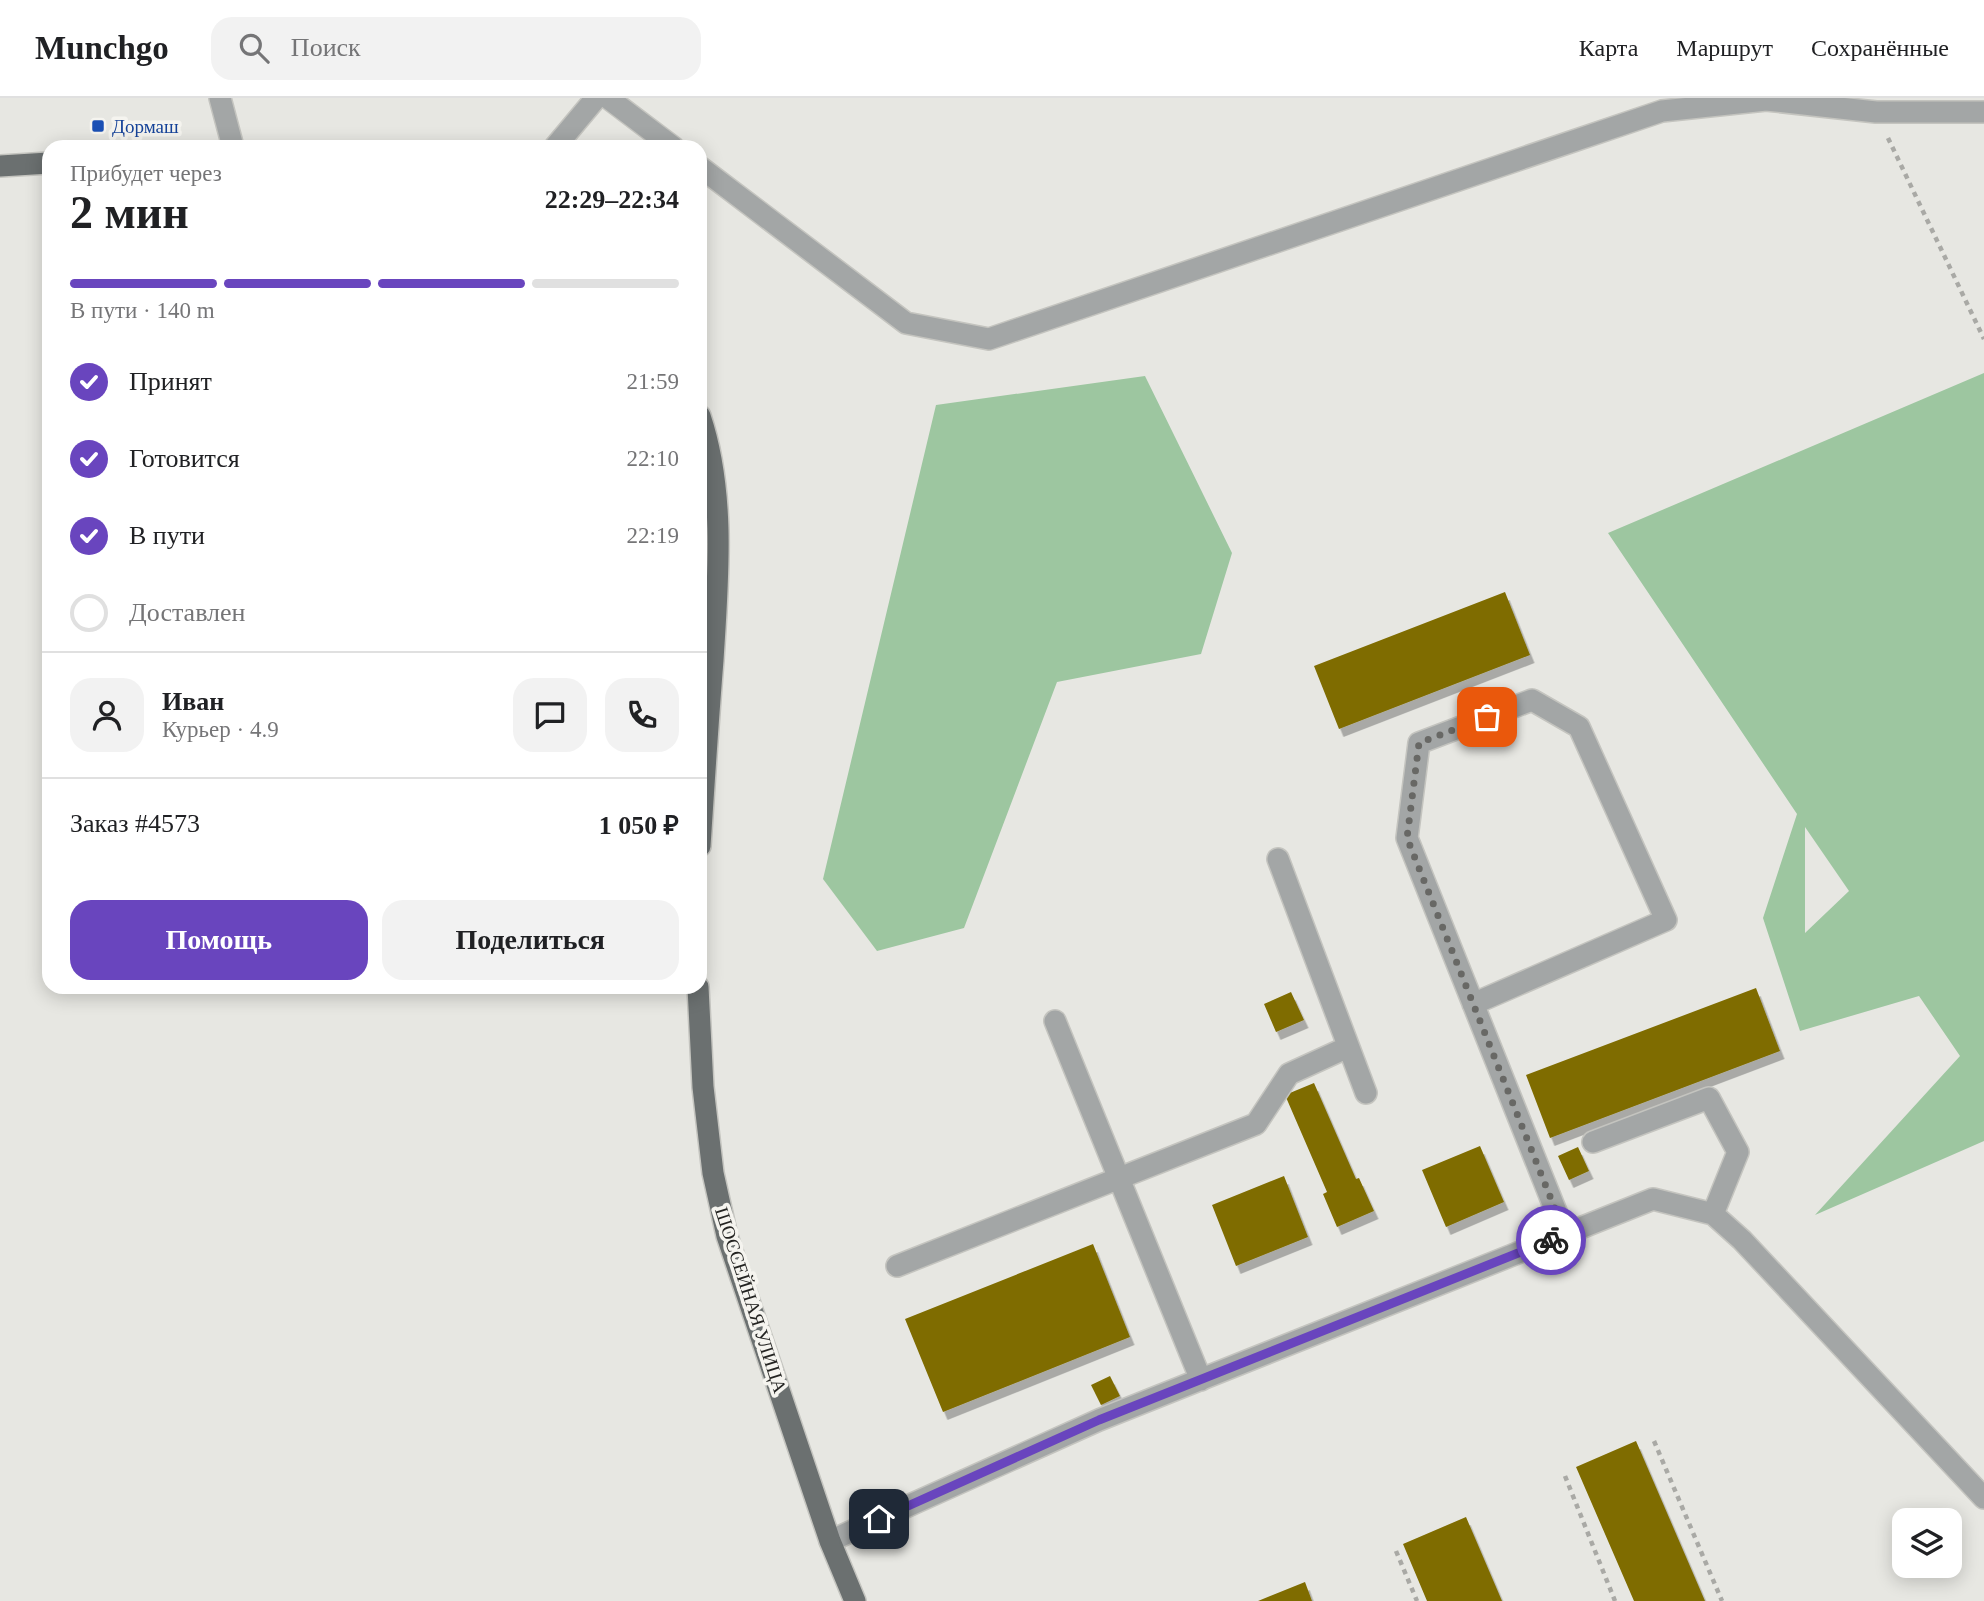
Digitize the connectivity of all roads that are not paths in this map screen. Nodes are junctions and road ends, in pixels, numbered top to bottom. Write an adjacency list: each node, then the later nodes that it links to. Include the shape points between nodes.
1 (220, 98): 5 (street)
2 (596, 98): 6 (street)
3 (608, 98): 7 (street)
4 (1984, 112): 10 (street, via 1876,112 1766,100 1662,111 989,339 906,323)
5 (231, 140)
6 (561, 140)
7 (664, 140)
8 (42, 163): 9 (main road)
9 (0, 166)
10 (707, 172)
11 (707, 452): 12 (main road, via 718,552)
12 (707, 732)
13 (1278, 859): 17 (street)
14 (699, 994): 26 (main road, ШОССЕЙНАЯ УЛИЦА, via 710,1149 727,1236)
15 (1474, 1004): 15 (street, via 1407,838 1419,743 1532,700 1579,727 1666,920); 22 (street)
16 (1055, 1021): 20 (street)
17 (1348, 1047): 18 (street); 20 (street, via 1289,1074 1256,1124)
18 (1366, 1093)
19 (1592, 1142): 21 (street, via 1709,1098 1738,1152)
20 (1119, 1178): 23 (street); 24 (street)
21 (1713, 1214): 22 (street, via 1653,1199); 25 (street)
22 (1565, 1234): 24 (street)
23 (897, 1266)
24 (1201, 1380): 26 (street, via 1099,1420)
25 (1984, 1497)
26 (830, 1541): 27 (main road, ШОССЕЙНАЯ УЛИЦА)
27 (855, 1601)

